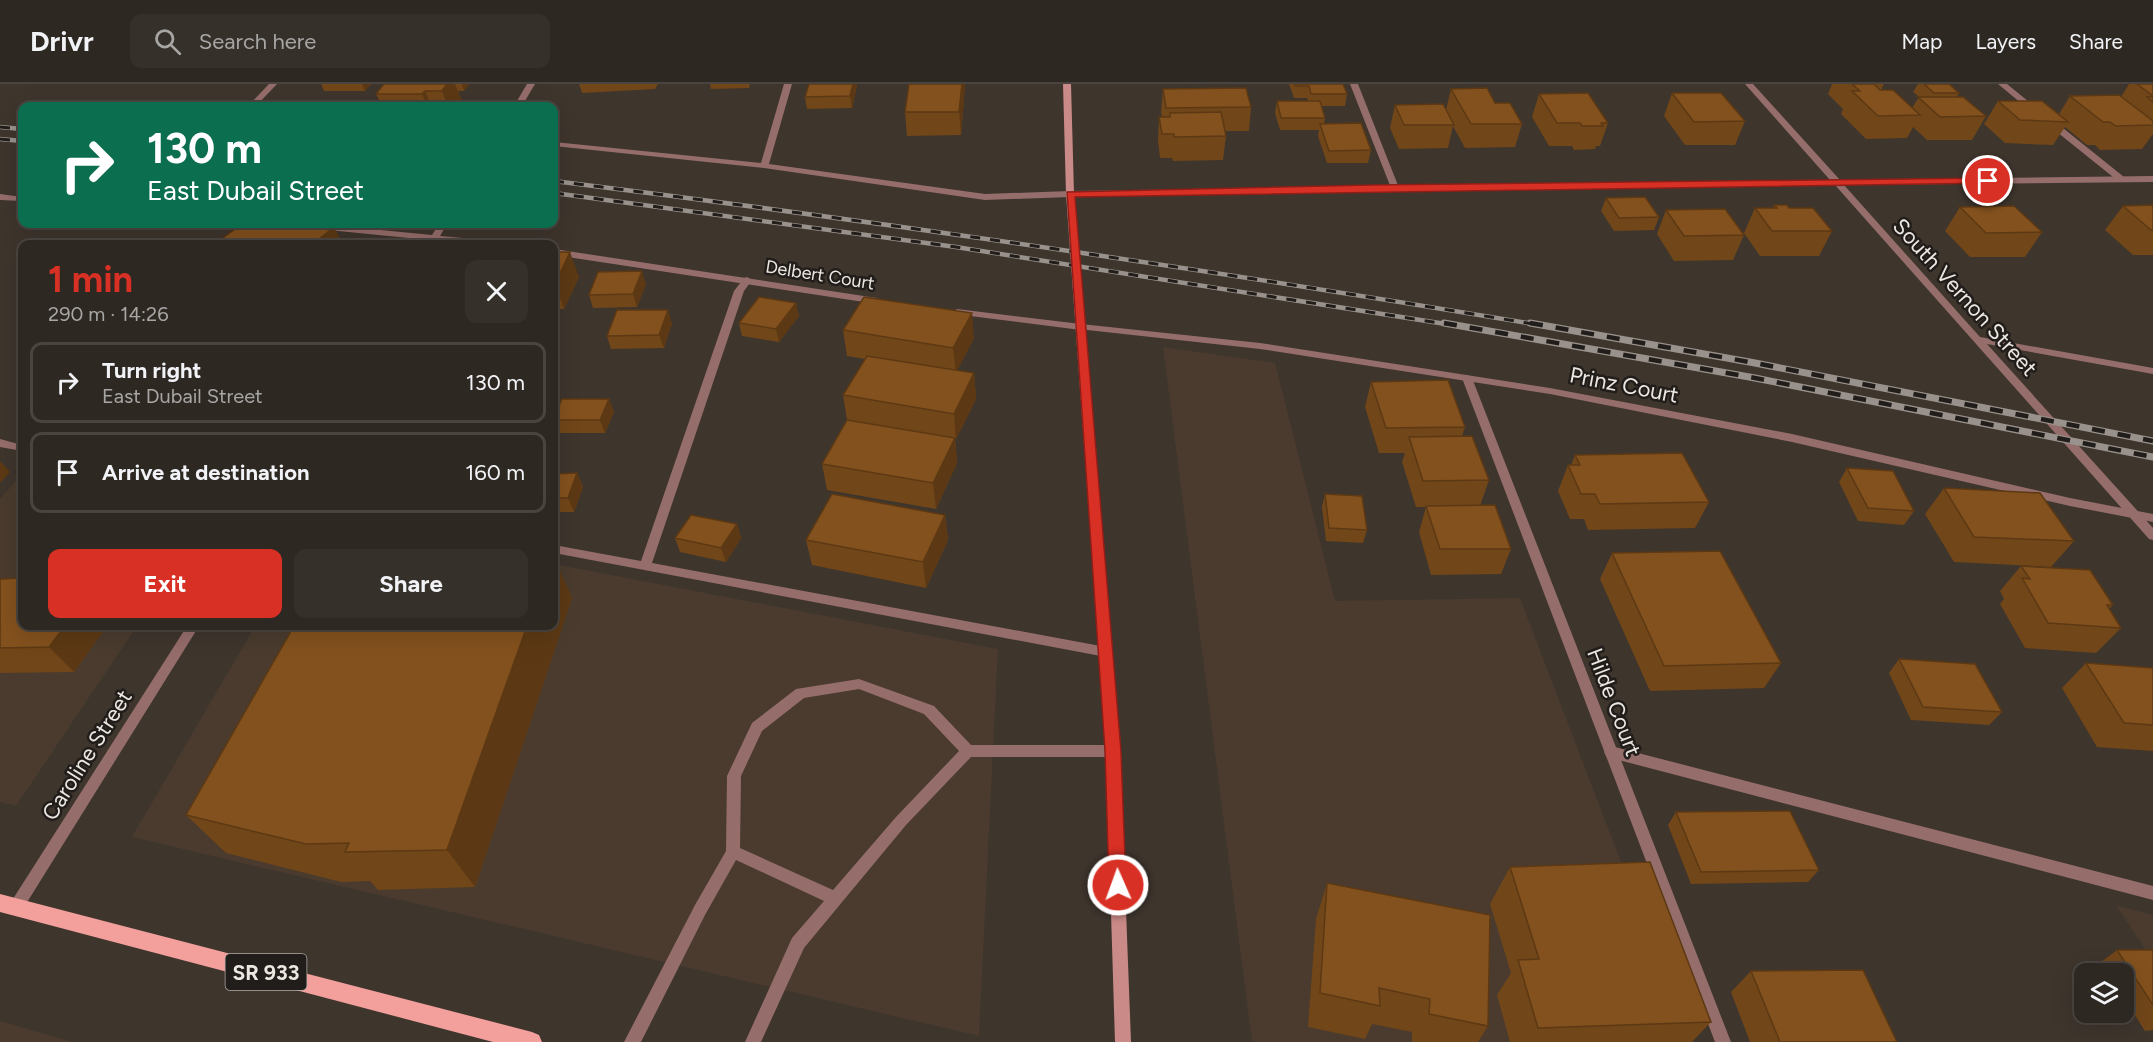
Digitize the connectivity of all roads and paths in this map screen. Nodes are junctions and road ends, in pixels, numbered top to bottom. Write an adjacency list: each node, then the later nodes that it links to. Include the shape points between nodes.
1 (273, 84): 8 (street)
2 (531, 84): 9 (street)
3 (788, 84): 11 (street)
4 (1067, 84): 16 (street)
5 (1354, 84): 15 (street)
6 (1749, 84): 14 (street, South Vernon Street)
7 (2002, 84): 12 (street)
8 (256, 102)
9 (520, 102)
10 (558, 144): 11 (street)
11 (764, 166): 16 (street, via 985,196)
12 (2121, 179): 13 (street); 14 (street)
13 (2153, 179)
14 (1835, 182): 15 (street); 26 (street, South Vernon Street)
15 (1395, 188): 16 (street)
16 (1070, 194): 25 (street)
17 (0, 197): 18 (street)
18 (18, 199)
19 (330, 228): 20 (street)
20 (425, 240)
21 (558, 253): 22 (street, Delbert Court)
22 (747, 280): 23 (street, Delbert Court); 35 (street, via 739,291)
23 (886, 303)
24 (941, 310): 25 (street)
25 (1081, 327): 28 (street, Prinz Court, via 1260,346); 37 (street)
26 (1977, 339): 27 (street); 31 (street, South Vernon Street)
27 (2153, 371)
28 (1467, 378): 31 (street, Prinz Court, via 1687,416); 40 (street, Hilde Court)
29 (0, 443): 30 (street)
30 (18, 447)
31 (2135, 516): 32 (street, Prinz Court); 33 (street, South Vernon Street)
32 (2153, 518)
33 (2153, 536)
34 (558, 550): 35 (street)
35 (645, 567): 37 (street)
36 (190, 630): 44 (street, Caroline Street)
37 (1106, 652): 39 (street)
38 (968, 751): 39 (street); 41 (street, via 929,710 859,684 801,693 757,727 735,776); 43 (street, via 901,821)
39 (1113, 751): 48 (street)
40 (1611, 752): 42 (street); 49 (street, Hilde Court)
41 (732, 852): 43 (street); 46 (street)
42 (2153, 893)
43 (836, 899): 47 (street, via 798,943)
44 (8, 905): 45 (main road, SR 933)
45 (532, 1042)
46 (632, 1042)
47 (753, 1042)
48 (1123, 1042)
49 (1723, 1042)

